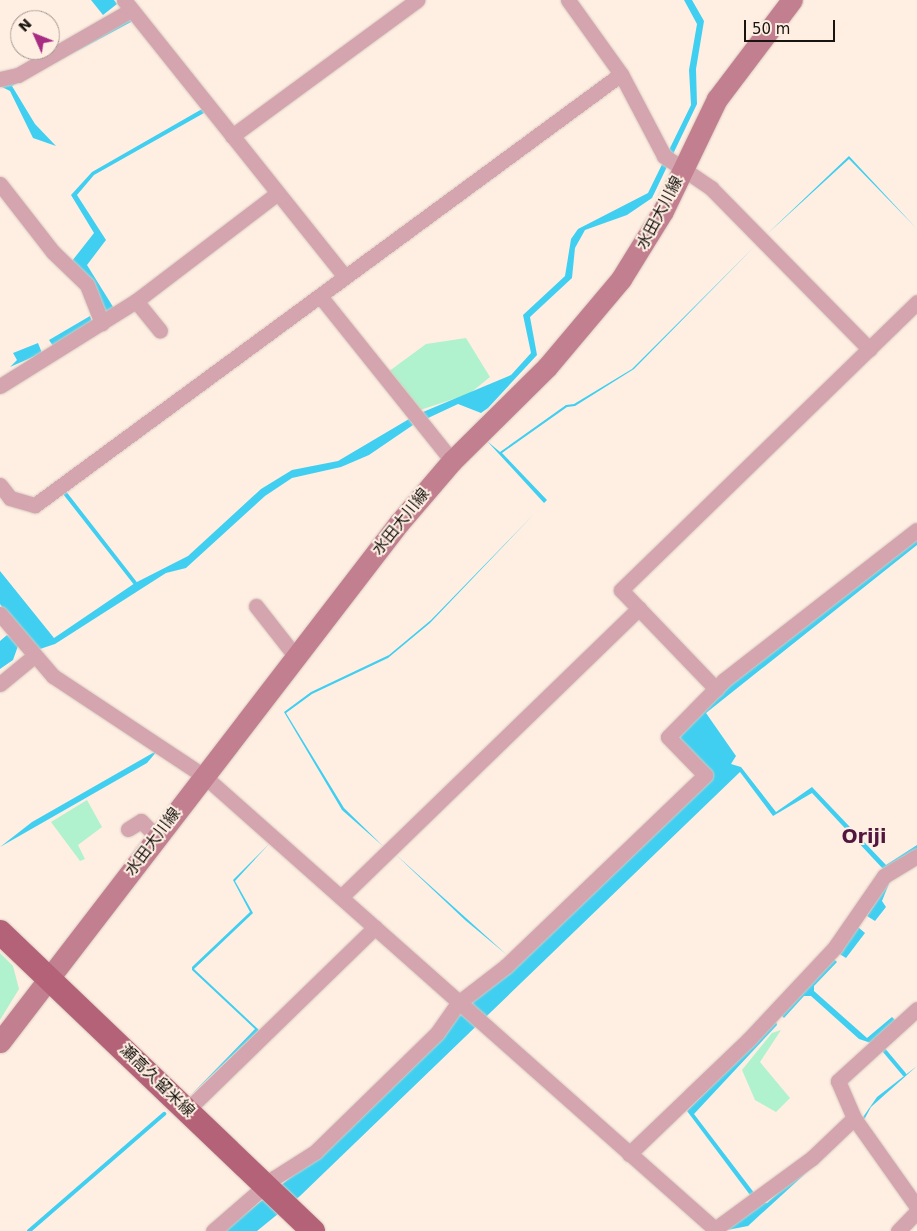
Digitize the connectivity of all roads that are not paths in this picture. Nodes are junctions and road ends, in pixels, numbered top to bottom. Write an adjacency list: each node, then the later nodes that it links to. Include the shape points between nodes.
1 (417, 0): 7 (street)
2 (568, 0): 5 (street)
3 (792, 0): 8 (main road, 水田大川線)
4 (128, 5): 6 (street, via 18,75); 7 (street)
5 (621, 74): 8 (street); 11 (street)
6 (0, 79)
7 (232, 136): 10 (street)
8 (672, 162): 17 (street, via 711,188); 19 (main road, 水田大川線, via 664,211 621,279 547,367)
9 (0, 184): 15 (street, via 53,252 87,285)
10 (278, 193): 11 (street); 13 (street)
11 (345, 277): 12 (street)
12 (320, 296): 19 (street); 20 (street, via 35,505 10,498)
13 (136, 301): 15 (street); 16 (street)
14 (917, 302): 17 (street)
15 (102, 323): 18 (street)
16 (160, 331)
17 (869, 349): 23 (street, via 621,590)
18 (0, 386)
19 (452, 461): 26 (main road, 水田大川線)
20 (0, 484)
21 (917, 530): 28 (street)
22 (256, 606): 26 (street)
23 (639, 608): 28 (street); 33 (street)
24 (0, 614): 25 (street)
25 (34, 656): 27 (street); 29 (street, via 52,676)
26 (296, 657): 29 (main road, 水田大川線)
27 (0, 684)
28 (716, 689): 37 (street, via 668,737 705,775 506,966)
29 (204, 776): 31 (main road, 水田大川線); 33 (street)
30 (128, 829): 31 (street, via 141,821)
31 (156, 838): 36 (main road, 水田大川線)
32 (917, 856): 42 (street, via 884,876 858,919 829,953 749,1039)
33 (341, 897): 34 (street)
34 (375, 927): 37 (street); 40 (street)
35 (0, 932): 36 (main road, 瀬高久留米線)
36 (49, 978): 39 (main road, 水田大川線); 40 (main road, 瀬高久留米線)
37 (459, 1004): 42 (street); 43 (street, via 437,1033 315,1152)
38 (917, 1009): 41 (street, via 838,1081)
39 (0, 1042)
40 (187, 1110): 43 (main road, 瀬高久留米線)
41 (854, 1118): 44 (street); 45 (street, via 812,1158)
42 (629, 1154): 45 (street)
43 (265, 1186): 46 (street); 47 (main road, 瀬高久留米線)
44 (917, 1209): 48 (street)
45 (716, 1230)
46 (213, 1231)
47 (313, 1231)
48 (898, 1231)

